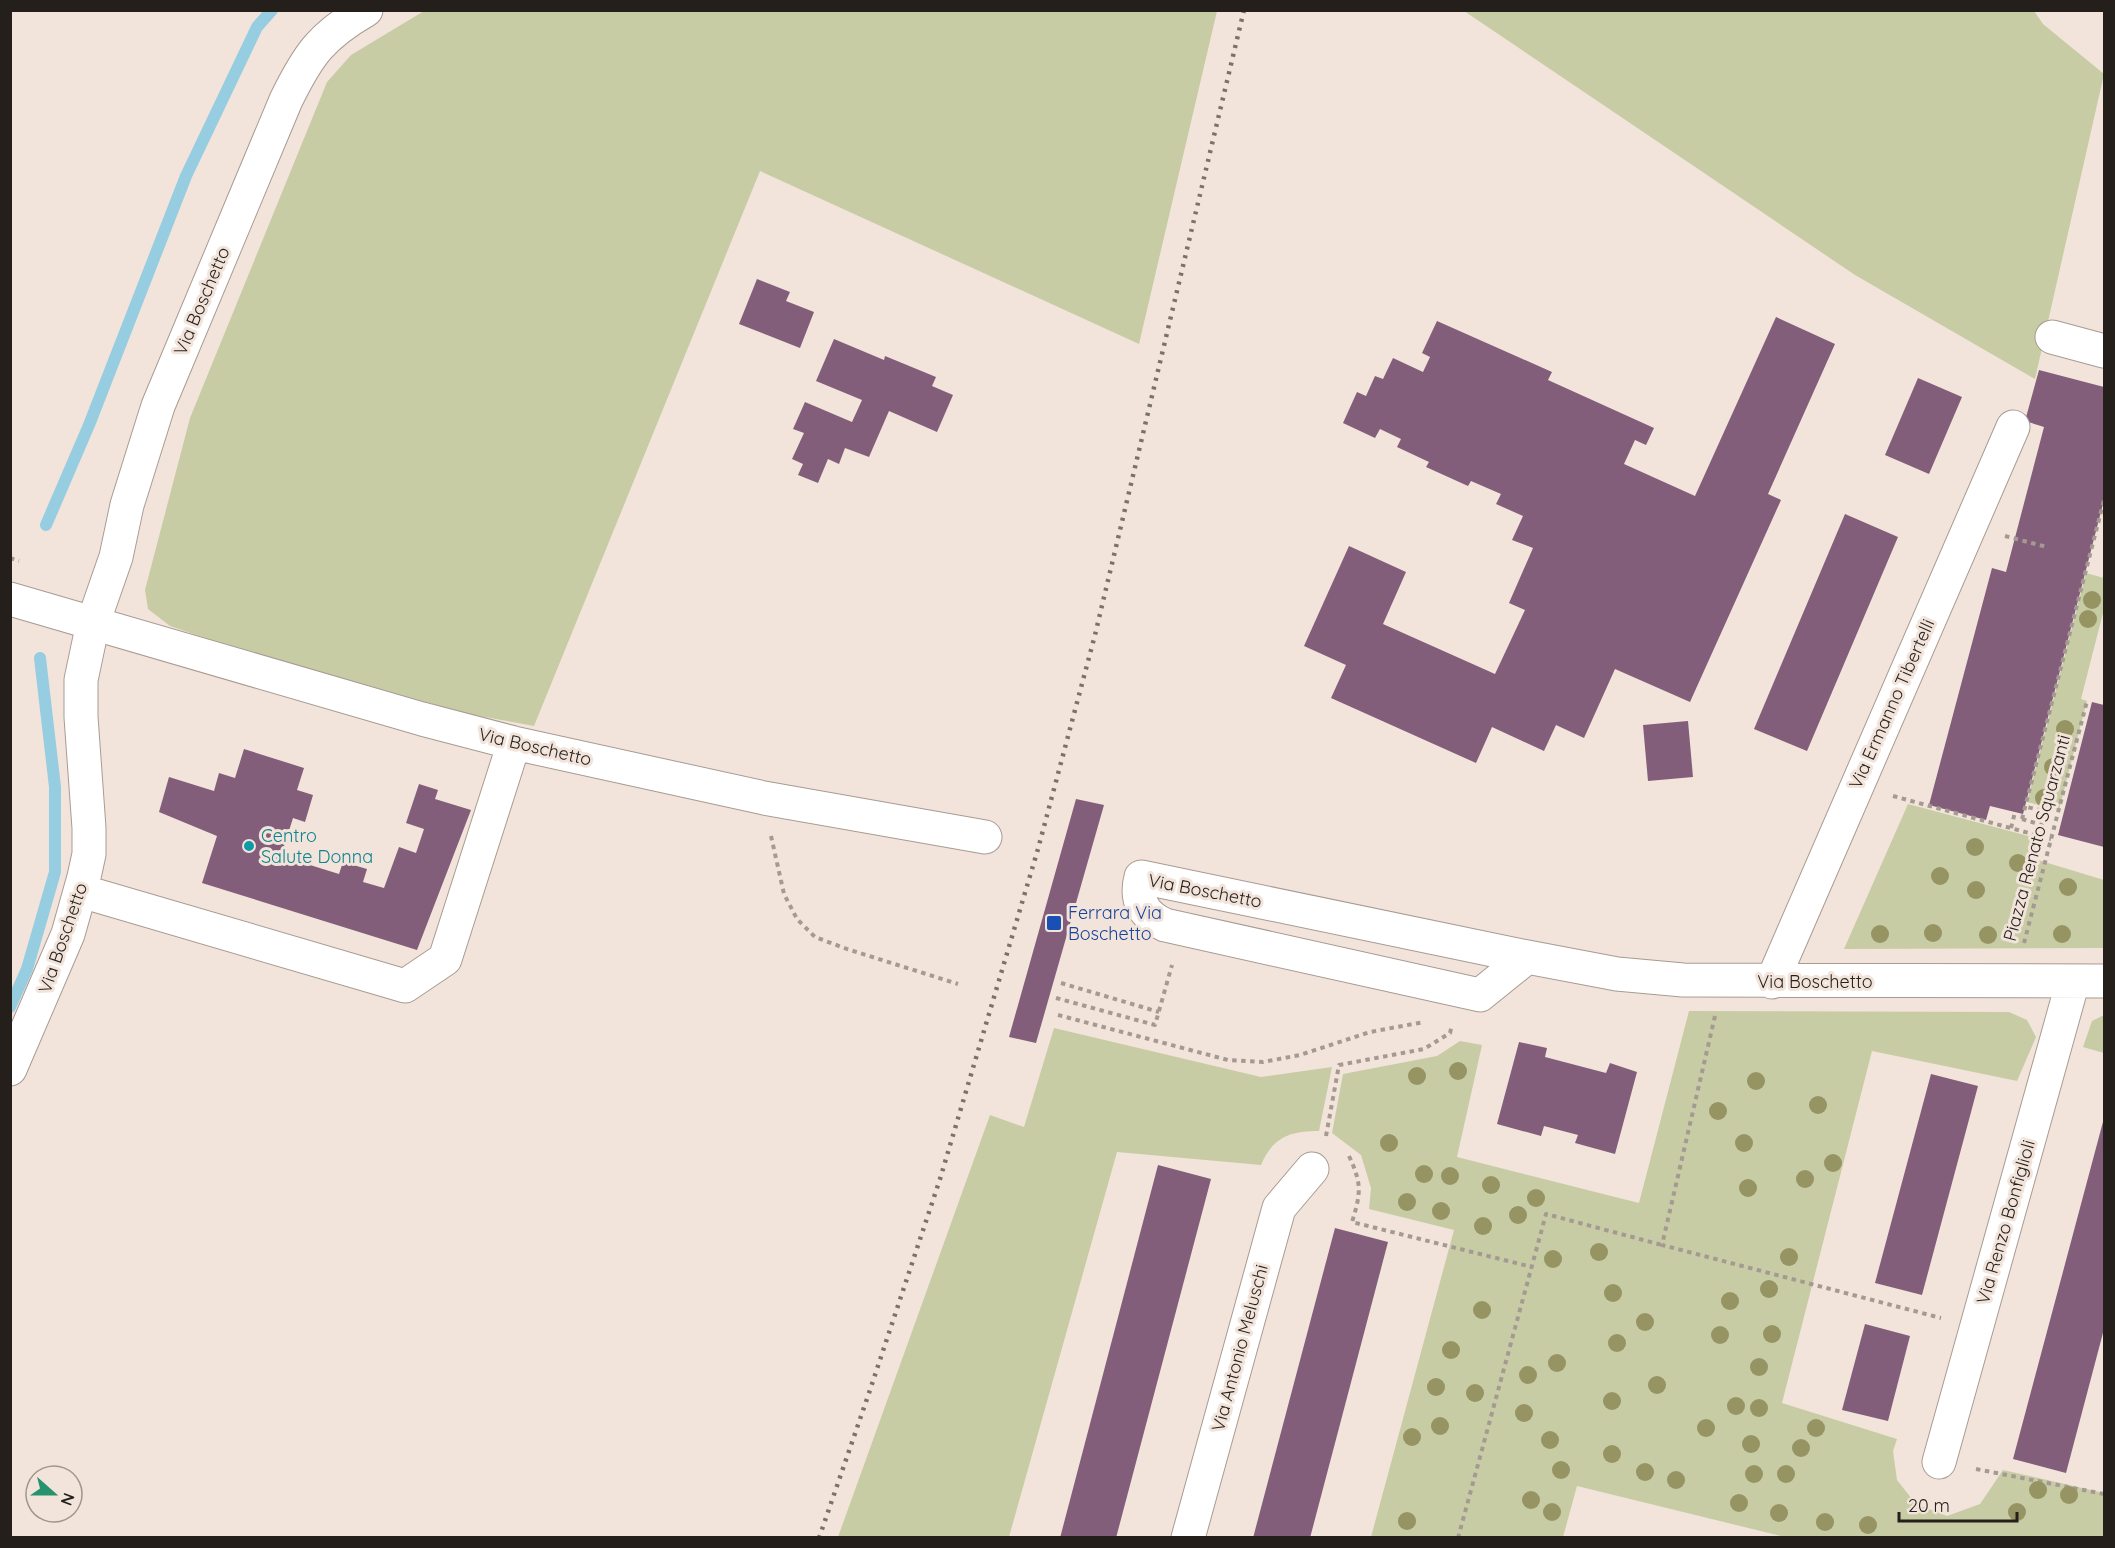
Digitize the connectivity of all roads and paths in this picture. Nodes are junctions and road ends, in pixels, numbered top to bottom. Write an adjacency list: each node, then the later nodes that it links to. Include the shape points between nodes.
1 (366, 10): 9 (street, Via Boschetto, via 312,52 286,100 158,406 127,506 116,557)
2 (2052, 337): 3 (street)
3 (2104, 351)
4 (2013, 427): 12 (street, Via Ermanno Tibertelli)
5 (2104, 500): 14 (path, bridge, via 2022,819 2045,826 2048,812)
6 (2011, 538): 7 (path)
7 (2047, 548)
8 (10, 599): 9 (street)
9 (93, 623): 11 (street, Via Boschetto); 19 (street, Via Boschetto, via 81,680 89,854)
10 (2087, 701): 18 (path, Piazza Renato Squarzanti)
11 (514, 744): 13 (street, Via Boschetto); 19 (street, via 445,959 405,986)
12 (1857, 787): 16 (path); 25 (street, Via Ermanno Tibertelli)
13 (764, 798): 17 (street, Via Boschetto); 27 (path, via 784,894 797,919 815,937)
14 (2027, 807)
15 (2015, 812): 16 (path)
16 (2011, 828): 18 (path)
17 (984, 837)
18 (2051, 839): 23 (path, Piazza Renato Squarzanti)
19 (81, 891): 33 (street, Via Boschetto, via 68,934)
20 (1182, 930): 21 (street, Via Boschetto, via 1153,919 1145,911 1139,901 1141,877); 28 (street, Via Boschetto); 30 (path)
21 (1527, 957): 22 (street, Via Boschetto, via 1617,974); 28 (street)
22 (1723, 981): 25 (street, Via Boschetto); 37 (path)
23 (2013, 981): 24 (street, Via Boschetto); 25 (street, Via Boschetto)
24 (2089, 981): 39 (street, Via Renzo Bonfiglioli)
25 (1772, 982)
26 (1061, 983): 30 (path)
27 (958, 984)
28 (1480, 995): 32 (path)
29 (1056, 998): 30 (path, via 1155,1025)
30 (1159, 1012)
31 (1058, 1015): 32 (path, via 1228,1060 1263,1062 1300,1055 1370,1032)
32 (1455, 1017): 34 (path, via 1449,1033 1424,1049 1340,1065 1326,1136)
33 (10, 1069)
34 (1333, 1142)
35 (1347, 1153): 38 (path, via 1357,1174 1360,1198 1352,1222)
36 (1312, 1169): 42 (street, Via Antonio Meluschi, via 1279,1208)
37 (1662, 1245): 38 (path, via 1546,1214); 39 (path)
38 (1532, 1267): 43 (path)
39 (1977, 1328): 40 (street, Via Renzo Bonfiglioli)
40 (1940, 1462): 41 (path)
41 (2104, 1494)
42 (1188, 1538)
43 (1458, 1538)

